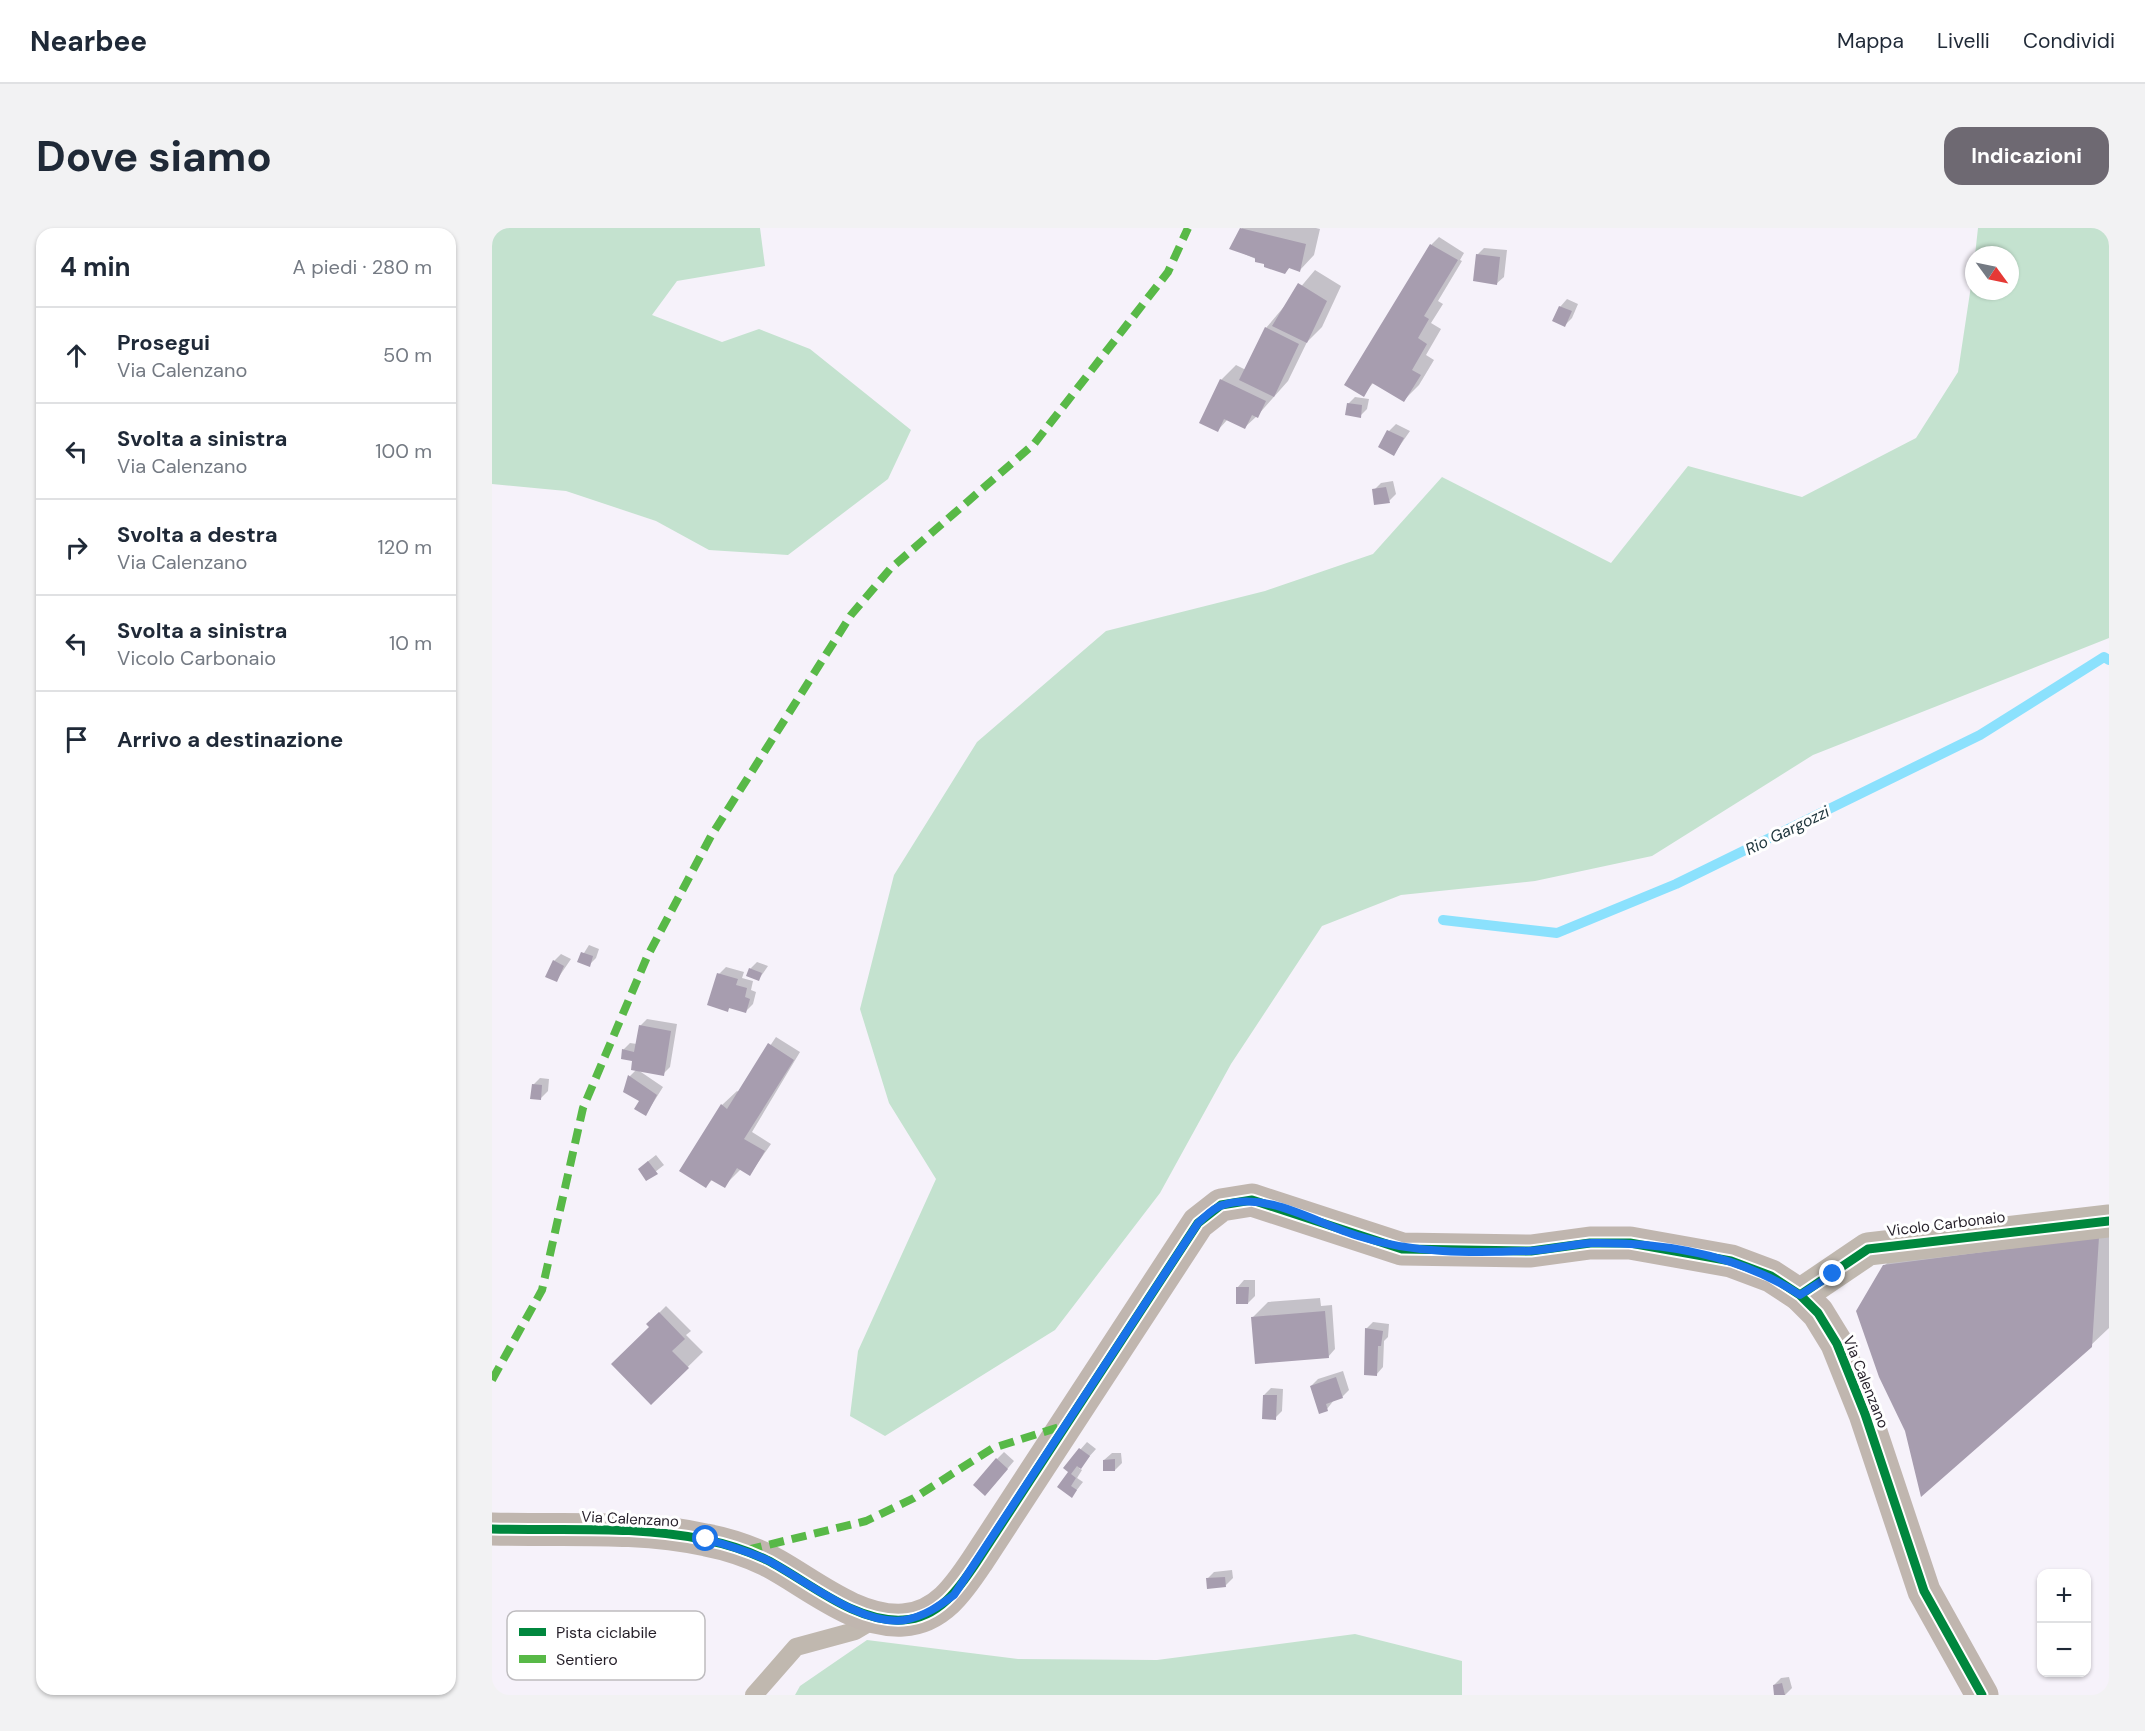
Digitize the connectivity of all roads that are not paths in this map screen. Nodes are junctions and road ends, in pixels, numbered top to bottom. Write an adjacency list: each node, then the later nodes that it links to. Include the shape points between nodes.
1 (2109, 1221): 2 (street, Vicolo Carbonaio, via 1868,1249)
2 (1800, 1295): 4 (street, Via Calenzano, via 1771,1276 1731,1261 1679,1250 1590,1243 1531,1251 1402,1249 1252,1200 1221,1205 1198,1223 954,1595 931,1612 904,1620); 6 (street, Via Calenzano, via 1818,1313 1837,1344 1924,1591)
3 (492, 1529): 4 (street, Via Calenzano, via 656,1533 706,1539 746,1551)
4 (877, 1618): 5 (lane, via 855,1632 796,1647)
5 (754, 1695)
6 (1982, 1695)

